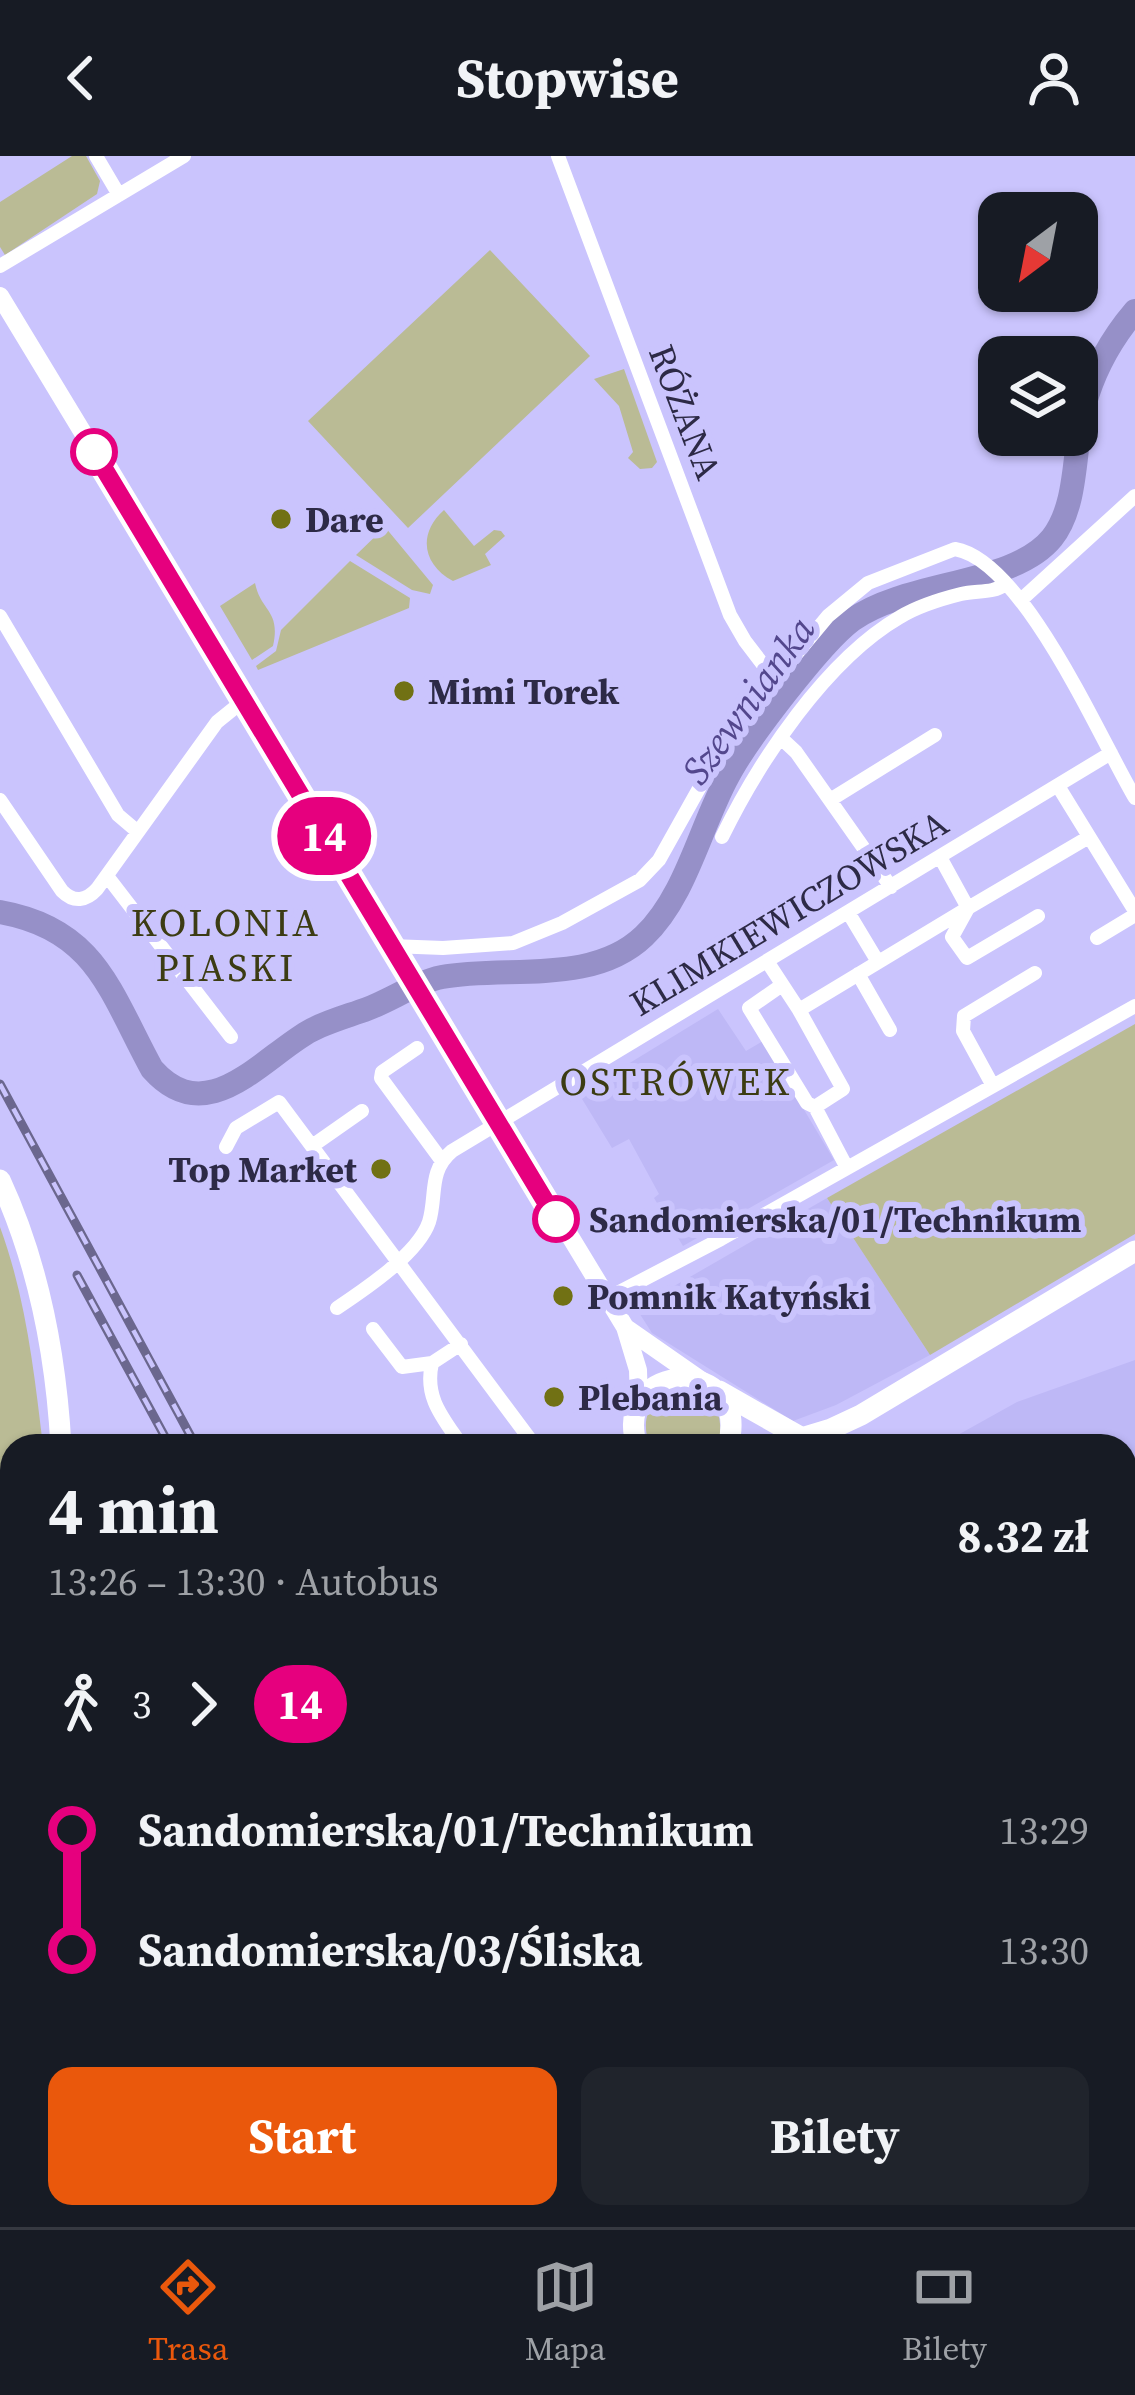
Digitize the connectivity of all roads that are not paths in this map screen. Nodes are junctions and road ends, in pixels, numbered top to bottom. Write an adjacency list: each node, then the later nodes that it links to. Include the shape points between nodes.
1 (96, 156): 4 (street)
2 (184, 156): 4 (street)
3 (558, 156): 11 (street, RÓŻANA, via 730,615)
4 (119, 195): 5 (street)
5 (0, 266)
6 (0, 296): 12 (street)
7 (1135, 496): 9 (street)
8 (1006, 584): 9 (street); 11 (street, via 955,549 868,583); 14 (street, via 899,617 855,649)
9 (1022, 599): 15 (street)
10 (0, 616): 20 (street, via 118,814)
11 (774, 679): 31 (street, via 729,735 659,860 631,887 513,943)
12 (243, 701): 20 (street, via 218,722); 31 (street)
13 (935, 735): 19 (street)
14 (782, 740): 19 (street); 22 (street)
15 (1112, 754): 16 (street, KLIMKIEWICZOWSKA); 17 (street)
16 (1058, 786): 21 (street); 23 (street, KLIMKIEWICZOWSKA)
17 (1135, 798)
18 (0, 800): 24 (street, via 70,898 88,897)
19 (830, 800): 25 (street)
20 (138, 832): 24 (street)
21 (1089, 836): 26 (street); 28 (street)
22 (722, 837)
23 (940, 857): 25 (street, KLIMKIEWICZOWSKA); 26 (street)
24 (107, 876): 40 (street)
25 (891, 887): 27 (street, KLIMKIEWICZOWSKA)
26 (968, 908): 29 (street, via 952,937 967,958); 33 (street)
27 (848, 912): 32 (street, KLIMKIEWICZOWSKA); 33 (street)
28 (1135, 913): 30 (street)
29 (1038, 916)
30 (1096, 938)
31 (391, 946): 45 (street)
32 (767, 961): 36 (street); 45 (street, KLIMKIEWICZOWSKA)
33 (878, 962): 35 (street)
34 (1035, 973): 42 (street, via 964,1016 963,1031)
35 (858, 974): 38 (street); 39 (street)
36 (782, 986): 38 (street); 43 (street, via 749,1008)
37 (1135, 1006): 42 (street)
38 (799, 1010): 43 (street, via 843,1089)
39 (890, 1030)
40 (232, 1037)
41 (416, 1048): 48 (street, via 382,1078)
42 (993, 1086): 49 (street)
43 (815, 1106): 49 (street)
44 (362, 1111): 46 (street)
45 (498, 1124): 48 (street, KLIMKIEWICZOWSKA); 53 (street)
46 (312, 1146): 47 (street, via 279,1102 236,1128); 52 (street)
47 (226, 1148)
48 (442, 1161): 52 (street, via 428,1224)
49 (847, 1168): 53 (street)
50 (0, 1180): 61 (main road, via 32,1267)
51 (1135, 1251): 67 (main road, via 861,1414)
52 (398, 1260): 54 (street); 57 (street)
53 (606, 1299): 55 (street)
54 (337, 1308)
55 (625, 1327): 59 (street); 60 (street)
56 (373, 1329): 58 (street, via 402,1367)
57 (461, 1344): 58 (street); 63 (street)
58 (432, 1363): 62 (street, via 430,1396)
59 (709, 1385): 60 (main road, via 663,1382); 65 (main road, via 727,1404); 66 (main road)
60 (639, 1404): 64 (main road)
61 (60, 1434)
62 (454, 1434)
63 (526, 1434)
64 (634, 1434)
65 (729, 1434)
66 (795, 1434)
67 (812, 1434)

